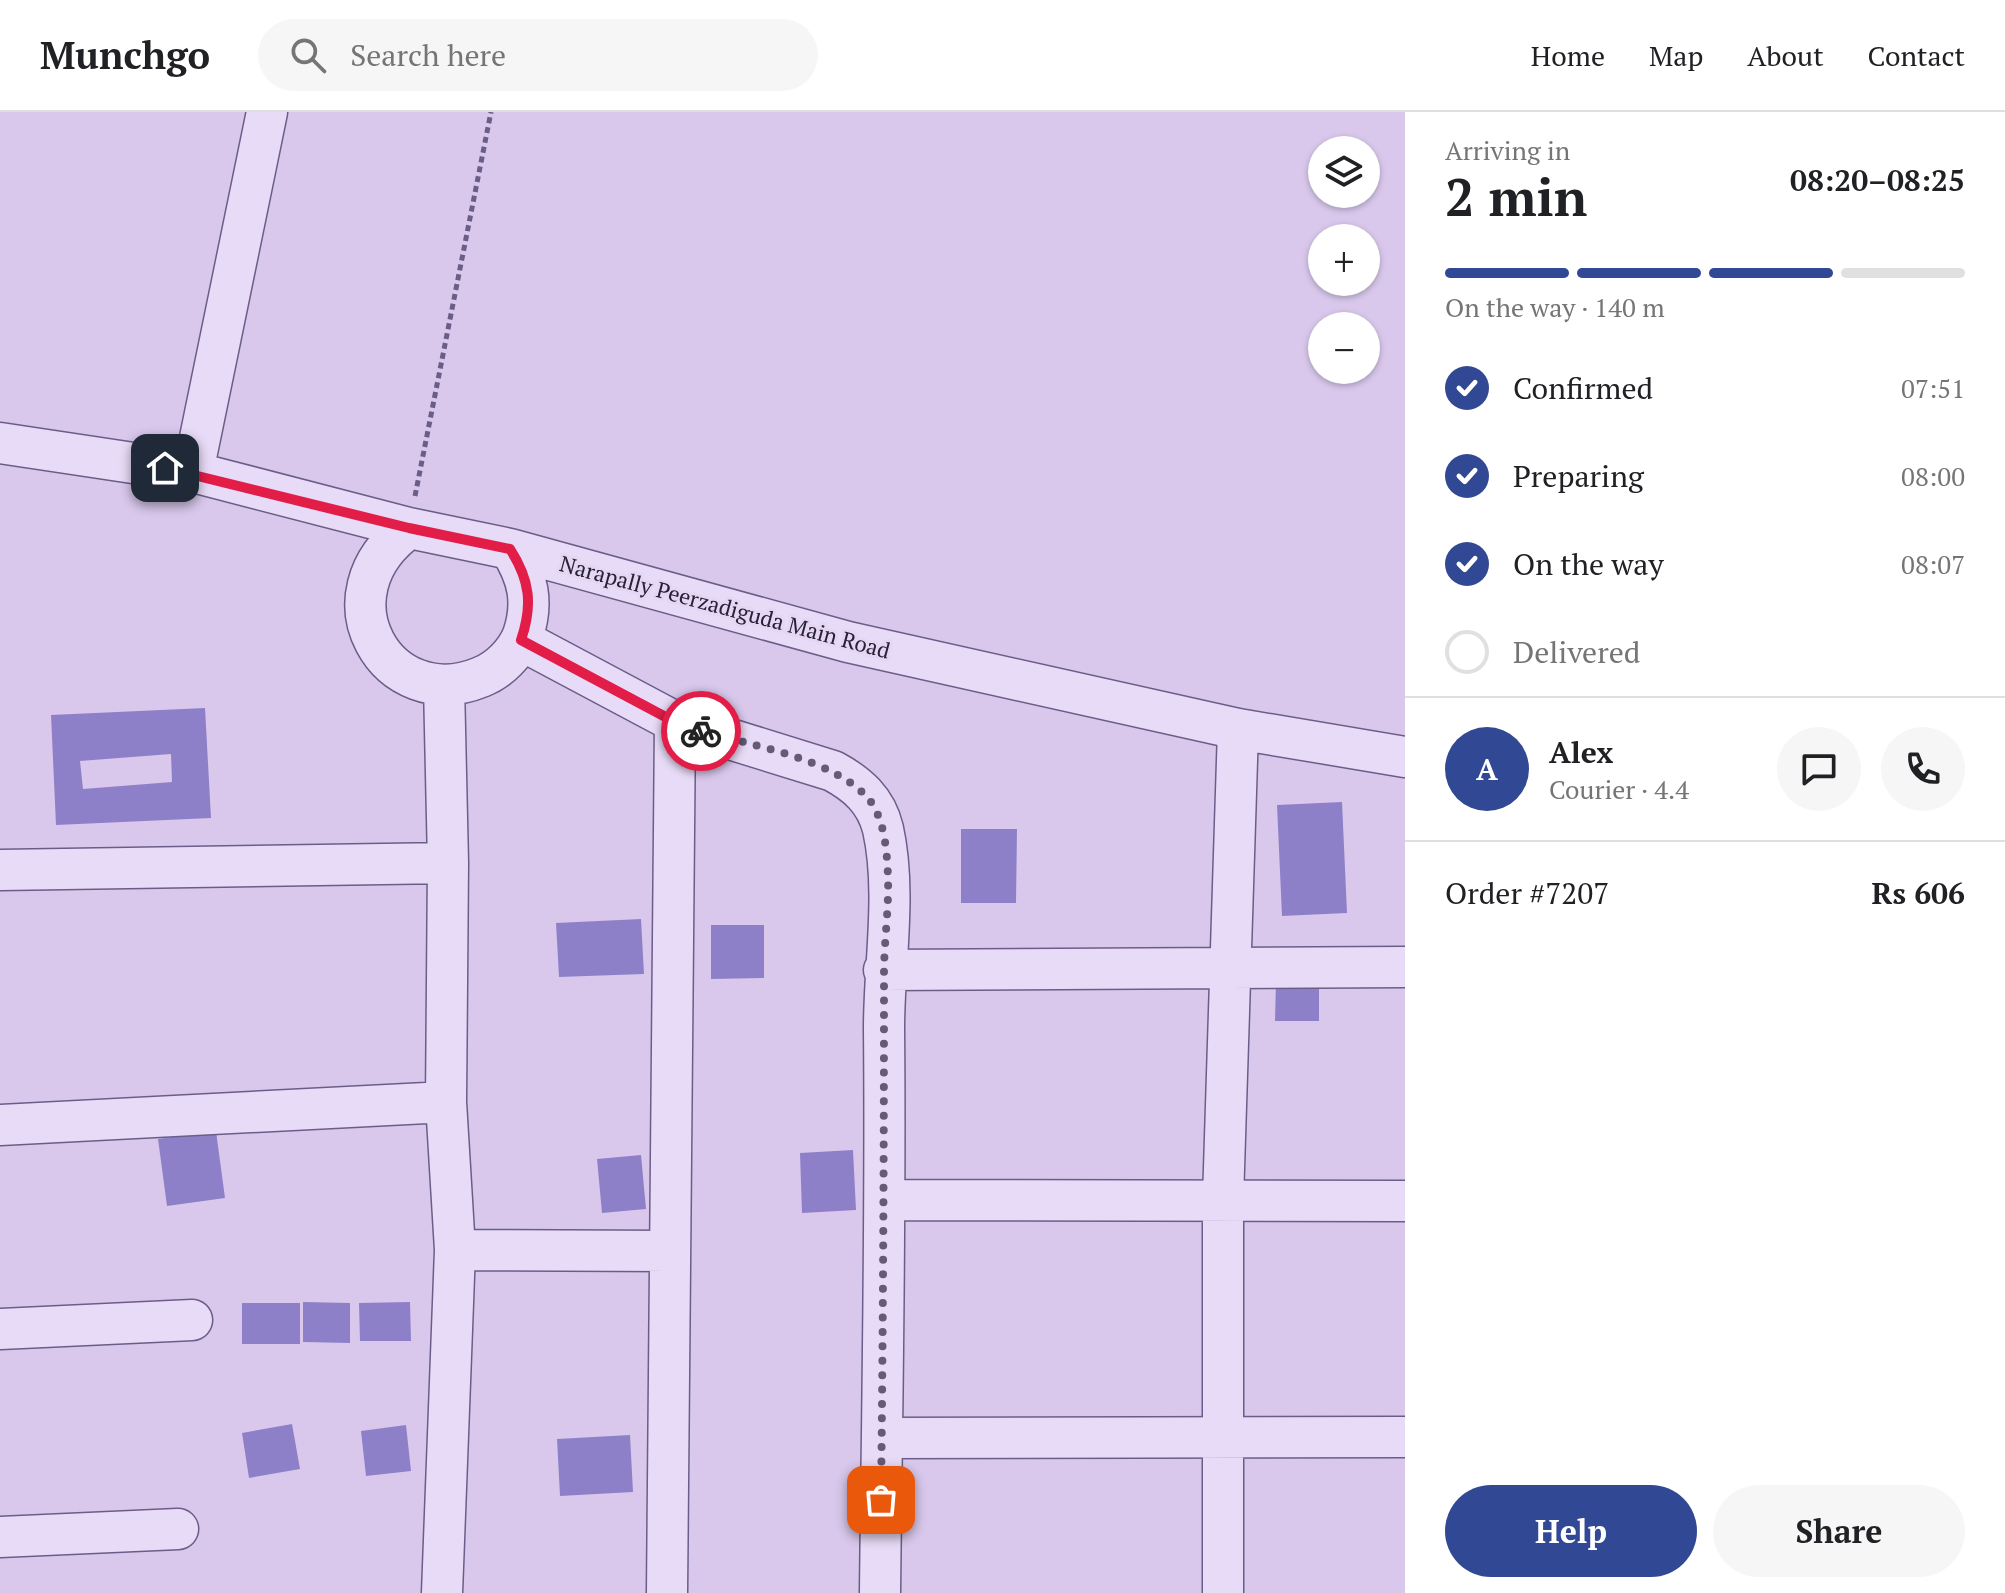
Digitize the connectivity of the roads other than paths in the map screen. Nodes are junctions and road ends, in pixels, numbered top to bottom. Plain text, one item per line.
1 (267, 112) edge
2 (0, 443) edge
3 (193, 472) junction
4 (409, 528) junction
5 (510, 549) junction
6 (521, 640) junction
7 (444, 685) junction
8 (675, 722) junction
9 (1238, 729) junction
10 (1405, 757) edge
11 (448, 863) junction
12 (0, 870) edge
13 (1233, 965) junction
14 (1405, 967) edge
15 (884, 970) junction
16 (446, 1102) junction
17 (0, 1125) edge
18 (886, 1200) junction
19 (1223, 1200) junction
20 (1405, 1201) edge
21 (455, 1250) junction
22 (670, 1251) junction
23 (192, 1320) dead end
24 (0, 1329) edge
25 (1405, 1437) edge
26 (882, 1438) junction
27 (1221, 1440) junction
28 (178, 1529) dead end
29 (0, 1537) edge
30 (442, 1593) edge
31 (667, 1593) edge
32 (880, 1593) edge
33 (1223, 1593) edge

1 - 3 street
2 - 3 street, Narapally Peerzadiguda Main Road
3 - 4 street, Narapally Peerzadiguda Main Road
4 - 5 street, Narapally Peerzadiguda Main Road
4 - 7 street
5 - 6 street
5 - 9 street, Narapally Peerzadiguda Main Road
6 - 7 street
6 - 8 street
7 - 11 street
8 - 15 street
8 - 22 street
9 - 10 street, Narapally Peerzadiguda Main Road
9 - 13 street
11 - 12 street
11 - 16 street
13 - 14 street
13 - 15 street
13 - 19 street
15 - 18 street
16 - 17 street
16 - 21 street
18 - 19 street
18 - 26 street
19 - 20 street
19 - 27 street
21 - 22 street
21 - 30 street
22 - 31 street
23 - 24 street
25 - 27 street
26 - 27 street
26 - 32 street
27 - 33 street
28 - 29 street

